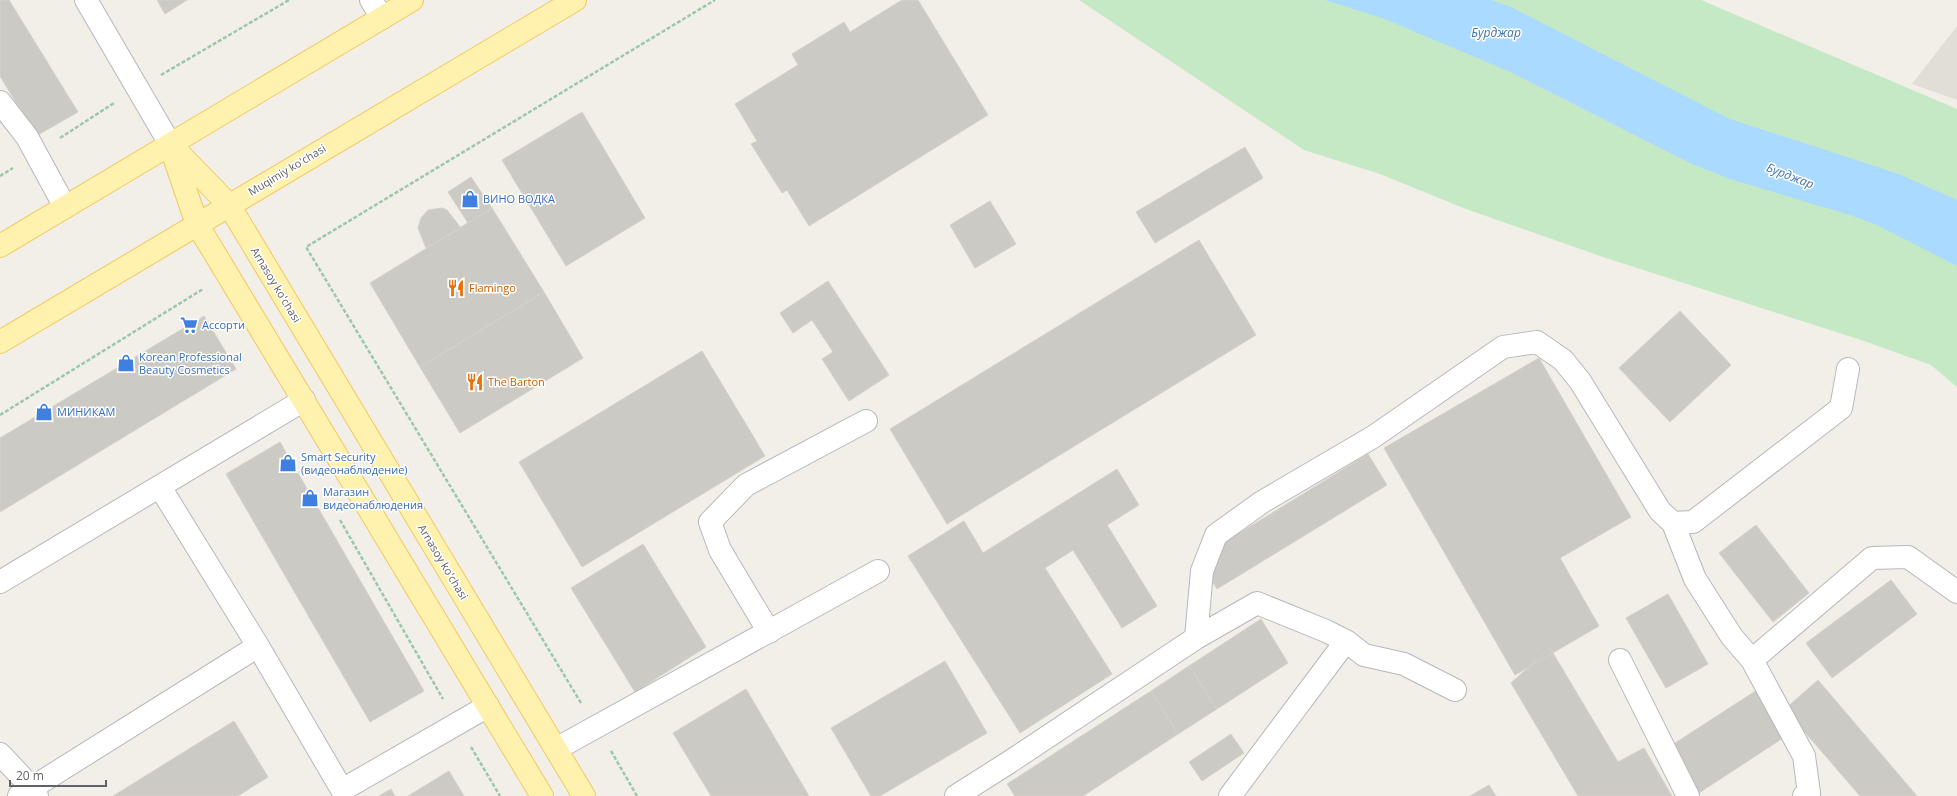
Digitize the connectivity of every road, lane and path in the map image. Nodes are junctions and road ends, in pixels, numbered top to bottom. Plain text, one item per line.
1 (86, 0) edge
2 (289, 0) edge
3 (412, 0) edge
4 (576, 0) edge
5 (715, 0) edge
6 (377, 9) edge
7 (252, 22) dead end
8 (0, 102) edge
9 (170, 144) junction
10 (229, 205) junction
11 (65, 206) junction
12 (198, 224) junction
13 (0, 246) edge
14 (206, 287) dead end
15 (0, 342) edge
16 (1848, 369) dead end
17 (304, 400) junction
18 (0, 415) edge
19 (866, 421) dead end
20 (160, 487) junction
21 (339, 518) dead end
22 (1673, 523) junction
23 (878, 571) dead end
24 (0, 582) edge
25 (1957, 592) edge
26 (769, 632) junction
27 (1196, 638) junction
28 (1346, 641) junction
29 (258, 646) junction
30 (1620, 660) dead end
31 (1752, 660) junction
32 (1455, 690) dead end
33 (488, 706) junction
34 (457, 724) junction
35 (595, 726) junction
36 (556, 749) junction
37 (0, 754) edge
38 (29, 793) edge
39 (500, 796) edge
40 (542, 796) edge
41 (584, 796) edge
42 (637, 796) edge
43 (956, 796) edge
44 (1230, 796) edge
45 (1688, 796) edge
46 (1804, 796) edge

1 - 9 street
2 - 7 path
3 - 6 main road
4 - 10 main road, Muqimiy ko'chasi
5 - 35 path
6 - 9 main road
8 - 11 street
9 - 10 main road, Arnasoy ko'chasi
9 - 11 main road
9 - 12 main road
10 - 12 main road, Muqimiy ko'chasi
10 - 36 main road, Arnasoy ko'chasi
11 - 13 main road
12 - 15 main road, Muqimiy ko'chasi
12 - 17 main road
14 - 18 path
16 - 22 street
17 - 20 street
17 - 33 main road
19 - 26 street
20 - 24 street
20 - 29 street
21 - 34 path
22 - 27 street
22 - 31 street
23 - 26 street
25 - 31 street
26 - 35 street
27 - 28 street
27 - 43 street
28 - 32 street
28 - 44 street
29 - 34 street
29 - 38 street
30 - 45 street
31 - 46 street
33 - 34 street
33 - 40 main road
34 - 39 path
35 - 36 street
35 - 42 path
36 - 41 main road, Arnasoy ko'chasi
37 - 38 street

